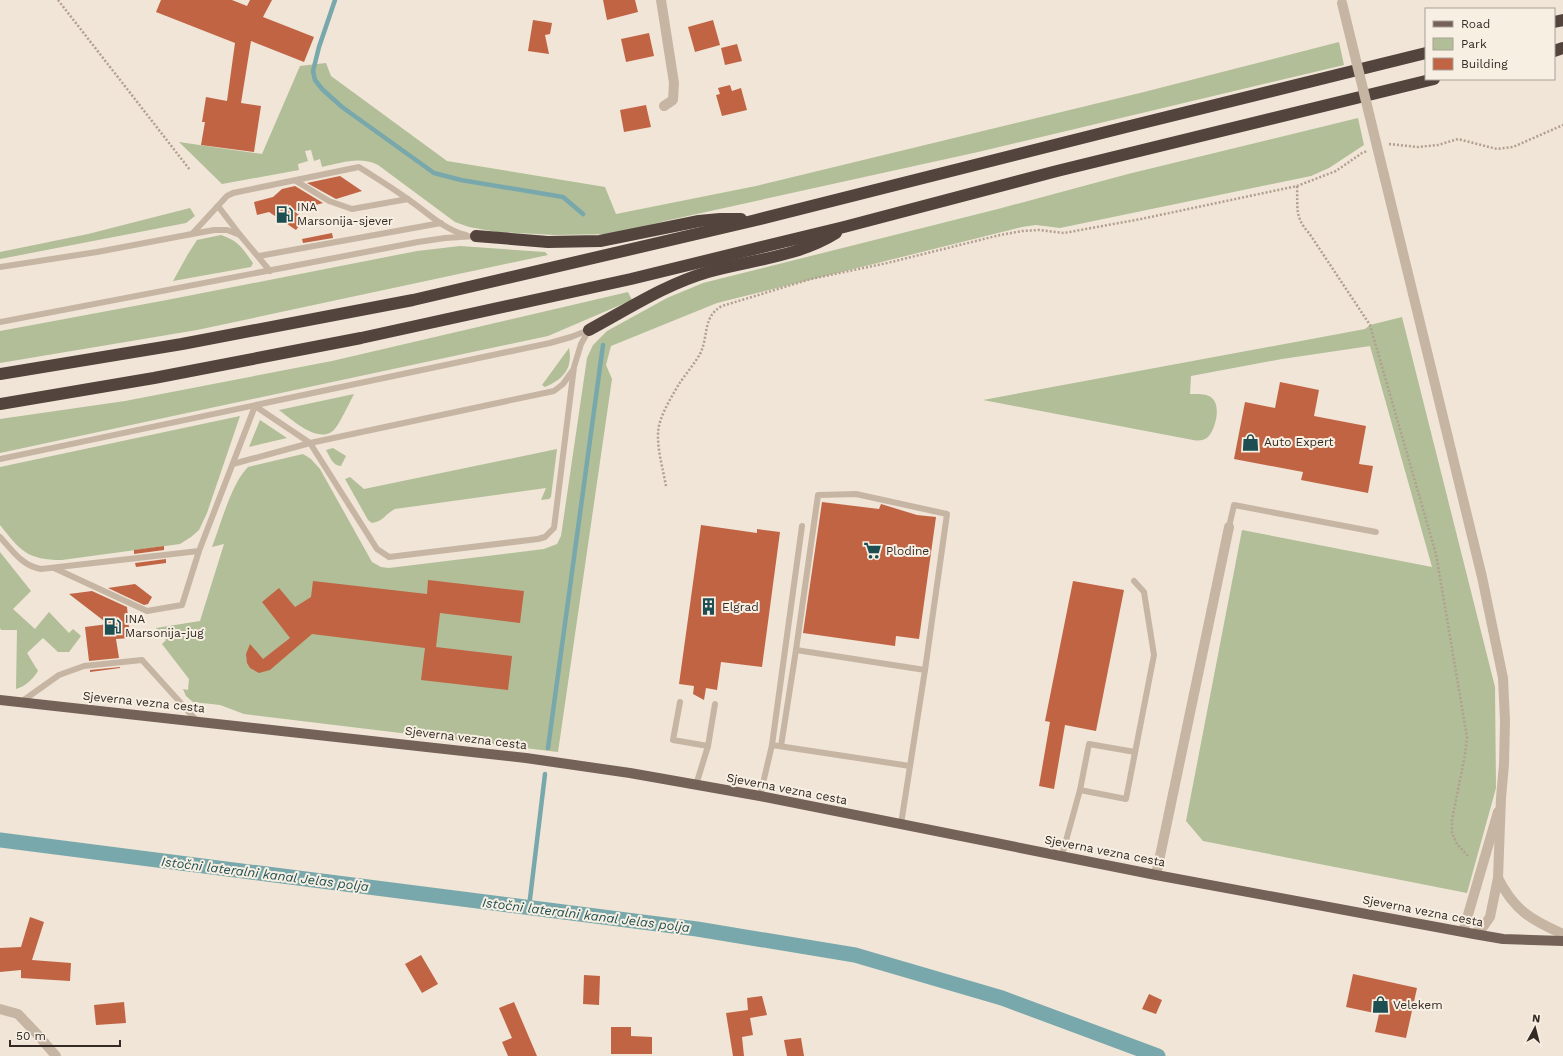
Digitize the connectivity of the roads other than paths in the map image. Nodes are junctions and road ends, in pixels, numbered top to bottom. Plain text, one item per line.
1 (661, 0) edge
2 (1342, 2) edge
3 (1425, 53) edge
4 (1430, 80) edge
5 (664, 106) dead end
6 (296, 181) junction
7 (408, 199) junction
8 (218, 206) junction
9 (752, 221) junction
10 (440, 223) junction
11 (844, 226) junction
12 (192, 234) junction
13 (240, 235) junction
14 (476, 236) junction
15 (259, 256) junction
16 (0, 267) edge
17 (270, 271) junction
18 (0, 322) edge
19 (589, 330) junction
20 (574, 367) junction
21 (0, 374) edge
22 (0, 404) edge
23 (255, 406) junction
24 (310, 443) junction
25 (0, 459) edge
26 (232, 464) junction
27 (802, 526) dead end
28 (1229, 527) joint
29 (1376, 532) dead end
30 (0, 537) edge
31 (199, 551) junction
32 (54, 568) junction
33 (1134, 581) dead end
34 (796, 650) junction
35 (925, 670) junction
36 (0, 700) edge
37 (21, 702) junction
38 (680, 702) dead end
39 (715, 704) dead end
40 (197, 721) junction
41 (772, 745) junction
42 (708, 746) junction
43 (781, 746) junction
44 (1135, 752) junction
45 (910, 766) junction
46 (696, 785) junction
47 (1080, 790) junction
48 (760, 796) junction
49 (1501, 798) junction
50 (901, 824) junction
51 (1062, 855) junction
52 (1156, 875) junction
53 (1498, 878) junction
54 (1463, 932) junction
55 (1474, 934) junction
56 (1563, 934) edge
57 (1563, 941) edge
58 (0, 1009) edge
59 (56, 1056) edge

1 - 5 street
2 - 49 street, bridge
3 - 9 highway
4 - 11 highway
6 - 7 lane
6 - 7 lane
6 - 8 lane
7 - 10 lane
8 - 12 lane
8 - 13 lane
9 - 14 highway
9 - 21 highway
10 - 14 lane
10 - 15 lane
11 - 19 highway
11 - 22 highway
12 - 13 lane
12 - 16 lane
13 - 15 lane
14 - 17 lane
15 - 17 lane
17 - 18 lane
19 - 20 lane
19 - 23 lane
20 - 24 lane
20 - 24 lane
23 - 24 lane
23 - 25 lane
23 - 26 lane
24 - 26 lane
26 - 31 lane
27 - 41 lane
28 - 29 lane
28 - 52 street
30 - 32 lane
31 - 32 lane
31 - 32 lane
33 - 44 lane
34 - 35 lane
34 - 35 lane
34 - 43 lane
35 - 45 lane
36 - 37 main road, Sjeverna vezna cesta
37 - 40 main road, Sjeverna vezna cesta
37 - 40 lane
38 - 42 lane
39 - 42 lane
40 - 46 main road, Sjeverna vezna cesta
41 - 43 lane
41 - 48 lane
42 - 46 lane
43 - 45 lane
44 - 47 lane
44 - 47 lane
45 - 50 lane
46 - 48 main road, Sjeverna vezna cesta
47 - 51 lane
48 - 50 main road, Sjeverna vezna cesta
49 - 53 street
49 - 54 street
50 - 51 main road, Sjeverna vezna cesta
51 - 52 main road, Sjeverna vezna cesta
52 - 54 main road, Sjeverna vezna cesta
53 - 55 street
53 - 56 street
54 - 55 main road, Sjeverna vezna cesta
55 - 57 main road, Sjeverna vezna cesta
58 - 59 street

